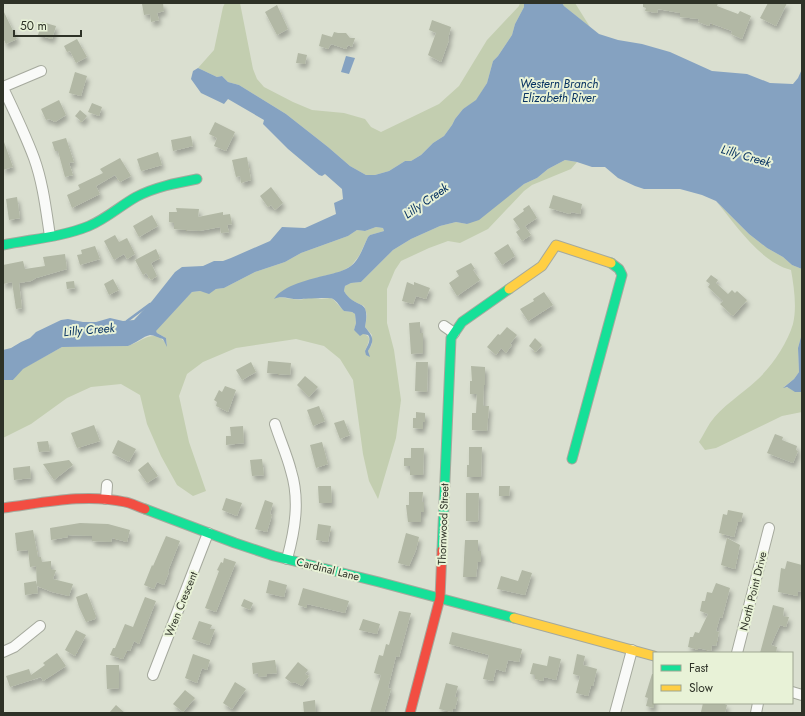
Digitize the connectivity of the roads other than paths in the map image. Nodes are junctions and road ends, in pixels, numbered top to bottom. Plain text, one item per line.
1 (42, 71) dead end
2 (3, 87) edge
3 (197, 179) dead end
4 (50, 236) junction
5 (3, 245) edge
6 (444, 326) dead end
7 (454, 332) junction
8 (275, 424) dead end
9 (572, 459) dead end
10 (107, 485) dead end
11 (106, 499) junction
12 (3, 508) edge
13 (769, 528) dead end
14 (208, 533) junction
15 (288, 559) junction
16 (440, 598) junction
17 (40, 626) dead end
18 (632, 650) junction
19 (3, 652) edge
20 (737, 652) edge
21 (653, 656) edge
22 (153, 675) dead end
23 (410, 713) edge
24 (615, 713) edge

1 - 2 street
2 - 4 street
3 - 4 street
4 - 5 street
6 - 7 street
7 - 9 street
7 - 16 street, Thornwood Street
8 - 15 street
10 - 11 street
11 - 12 street, Cardinal Lane
11 - 14 street, Cardinal Lane
13 - 20 street, North Point Drive
14 - 15 street, Cardinal Lane
14 - 22 street, Wren Crescent
15 - 16 street, Cardinal Lane
16 - 18 street, Cardinal Lane
16 - 23 street, Thornwood Street
17 - 19 street
18 - 21 street, Cardinal Lane
18 - 24 street

